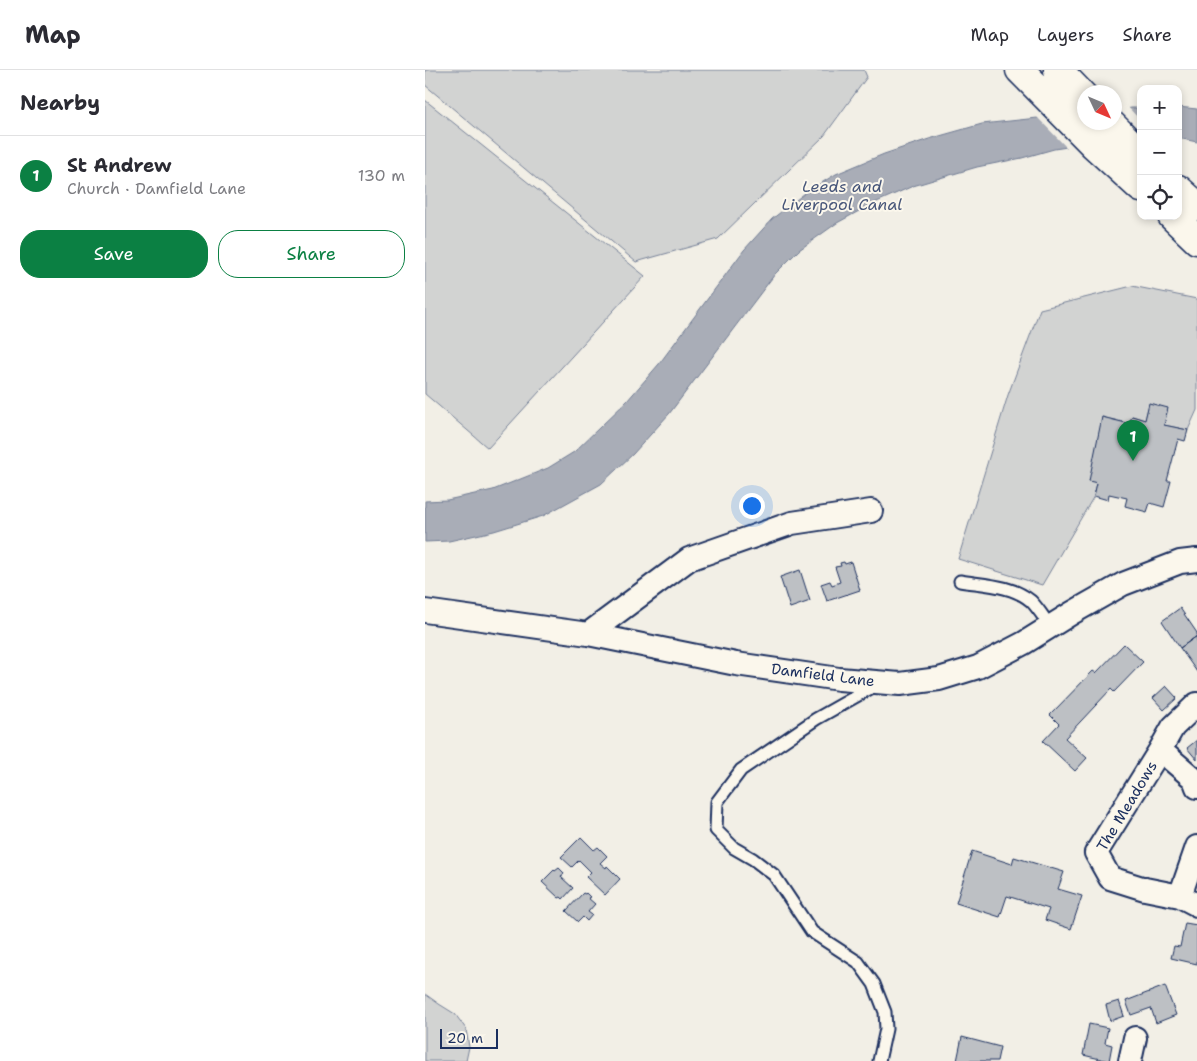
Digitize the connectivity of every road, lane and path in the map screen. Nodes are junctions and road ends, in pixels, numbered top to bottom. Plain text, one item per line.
1 (1020, 70) edge
2 (1058, 70) edge
3 (1077, 90) edge
4 (1118, 140) edge
5 (1137, 180) edge
6 (1182, 193) edge
7 (1197, 206) edge
8 (1176, 220) edge
9 (1197, 240) edge
10 (871, 511) dead end
11 (1197, 560) edge
12 (960, 581) dead end
13 (425, 611) edge
14 (1050, 626) junction
15 (588, 634) junction
16 (882, 682) junction
17 (1197, 704) edge
18 (1160, 750) junction
19 (1197, 787) edge
20 (1197, 847) edge
21 (1188, 901) edge
22 (1135, 1038) dead end
23 (879, 1061) edge
24 (1130, 1061) edge

1 - 4 highway
2 - 3 highway
4 - 5 highway
6 - 7 highway
8 - 9 highway
10 - 15 street
11 - 14 street, Damfield Lane
12 - 14 lane
13 - 15 street, Damfield Lane
14 - 16 street, Damfield Lane
15 - 16 street, Damfield Lane
16 - 23 lane
17 - 18 street, The Meadows
18 - 19 street, The Meadows
18 - 21 street, The Meadows
20 - 21 street, The Meadows
22 - 24 street

